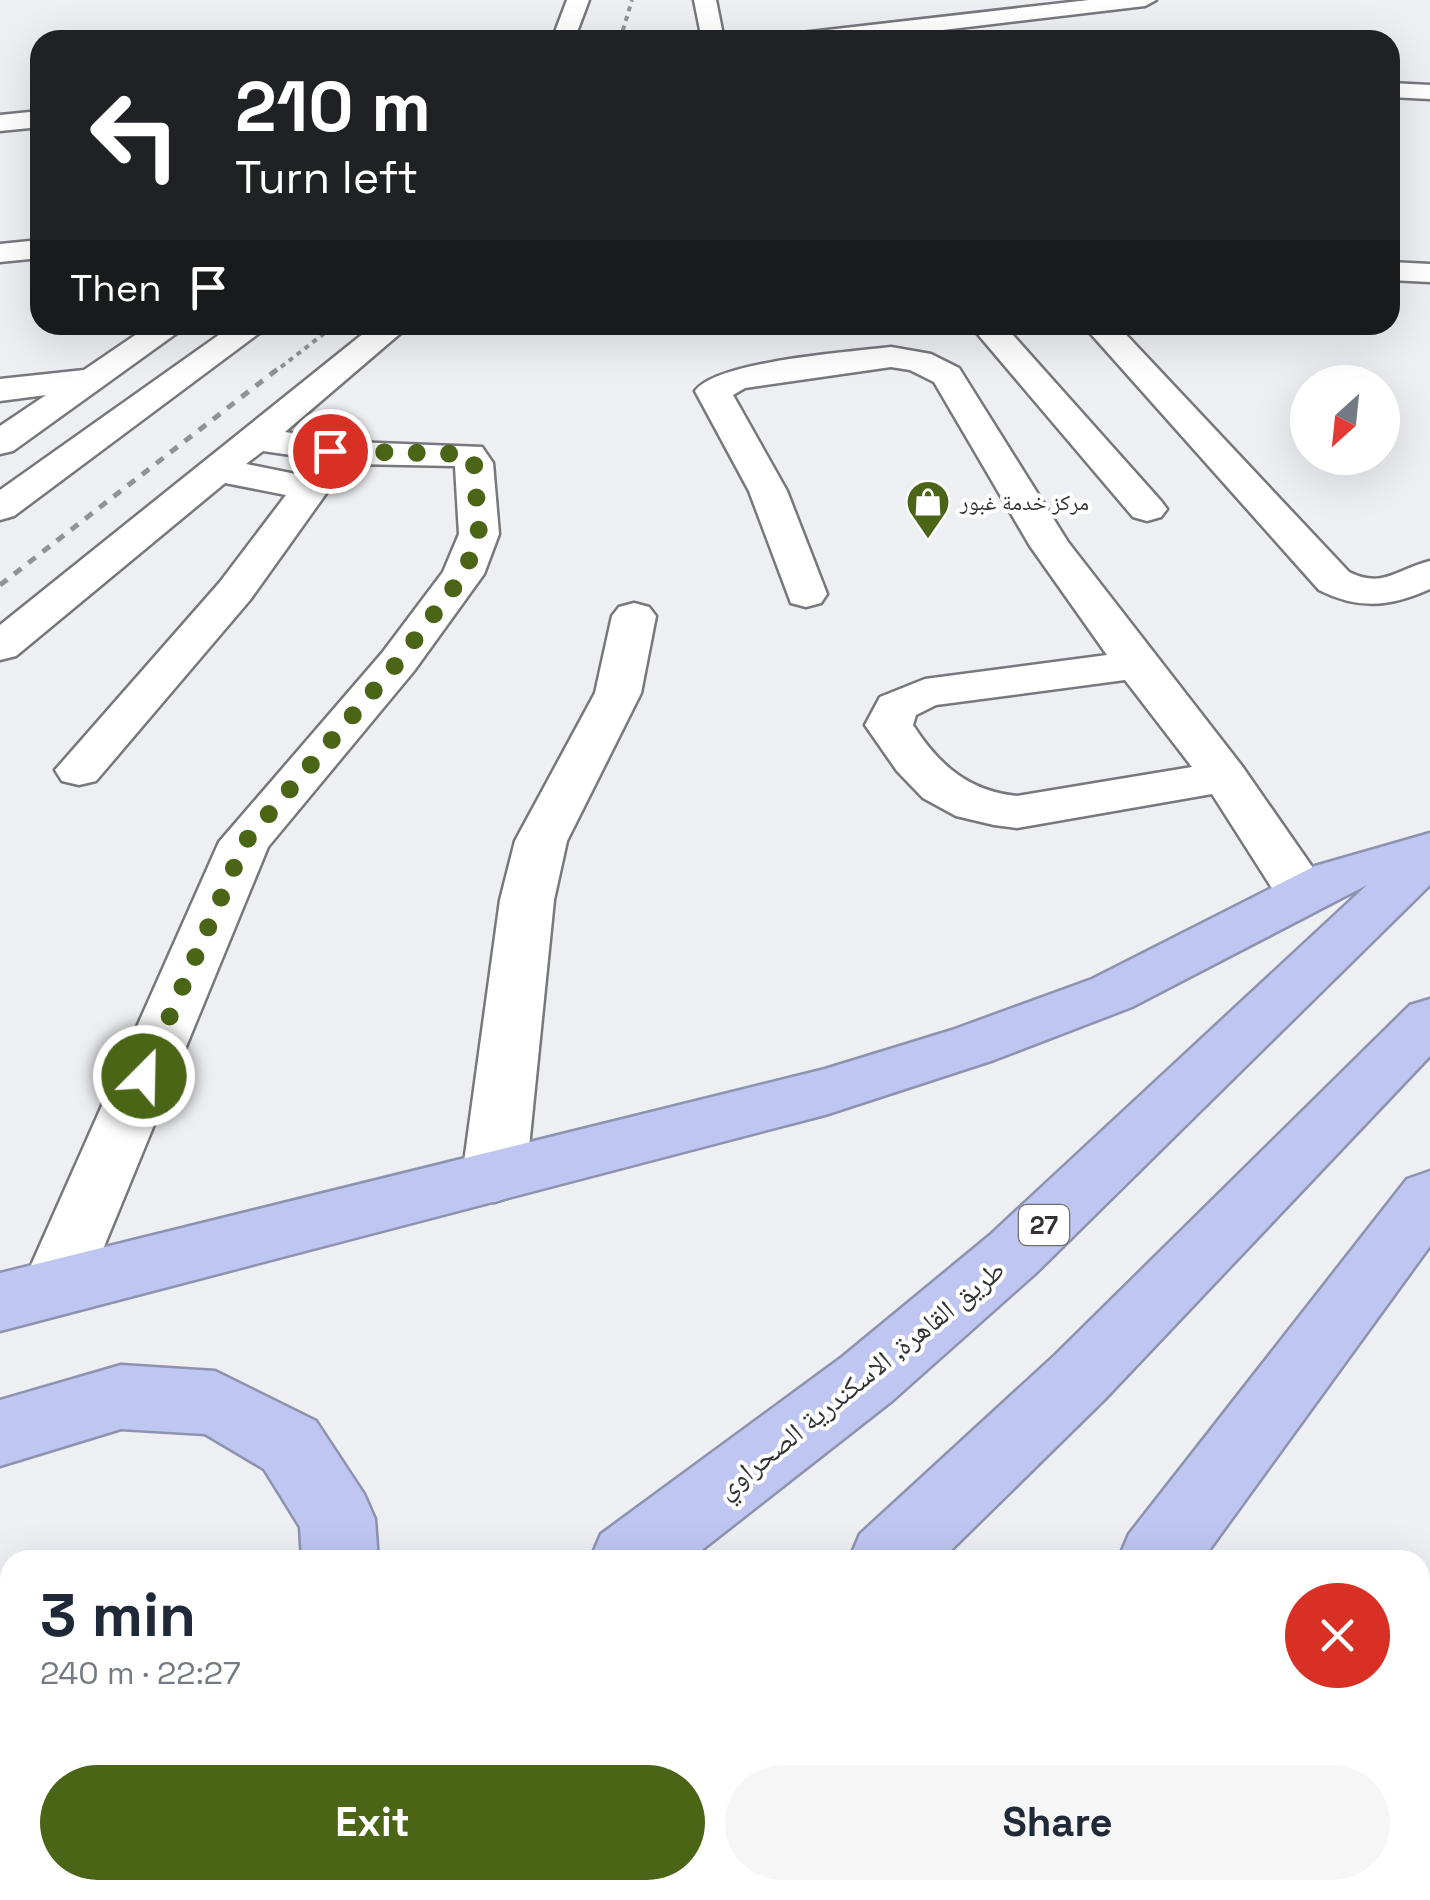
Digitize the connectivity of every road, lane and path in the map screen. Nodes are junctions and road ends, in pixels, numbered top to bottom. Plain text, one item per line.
1 (578, 0) edge
2 (705, 0) edge
3 (1145, 0) edge
4 (568, 30) edge
5 (710, 30) edge
6 (887, 30) edge
7 (1400, 90) edge
8 (1430, 92) edge
9 (1400, 115) edge
10 (1430, 116) edge
11 (30, 121) edge
12 (0, 123) edge
13 (30, 250) edge
14 (0, 253) edge
15 (1400, 272) edge
16 (1430, 273) edge
17 (157, 335) edge
18 (240, 335) edge
19 (382, 335) edge
20 (995, 335) edge
21 (1109, 335) edge
22 (94, 378) junction
23 (0, 390) edge
24 (256, 439) junction
25 (0, 442) edge
26 (218, 471) junction
27 (0, 508) edge
28 (1147, 510) dead end
29 (1430, 573) edge
30 (806, 594) dead end
31 (634, 616) dead end
32 (0, 648) edge
33 (1137, 665) junction
34 (79, 770) dead end
35 (1225, 777) junction
36 (1430, 852) edge
37 (1303, 894) junction
38 (1430, 1020) edge
39 (494, 1176) junction
40 (1430, 1197) edge
41 (27, 1295) edge
42 (0, 1433) edge
43 (339, 1550) edge
44 (641, 1550) edge
45 (897, 1550) edge
46 (1164, 1550) edge

1 - 4 street
2 - 5 street
3 - 6 street
7 - 8 street
9 - 10 street
11 - 12 street
13 - 14 street
15 - 16 street
17 - 22 street
18 - 27 street
19 - 24 street
20 - 28 street
21 - 29 street
22 - 23 street
22 - 25 street
24 - 26 street
24 - 41 street
26 - 32 street
26 - 34 street
30 - 33 street
31 - 39 street
33 - 35 street
33 - 35 street
35 - 37 street
36 - 37 highway
36 - 44 highway, طريق القاهرة, الاسكندرية الصحراوي / 27
37 - 39 highway
38 - 45 highway
39 - 41 highway
40 - 46 highway
42 - 43 highway

